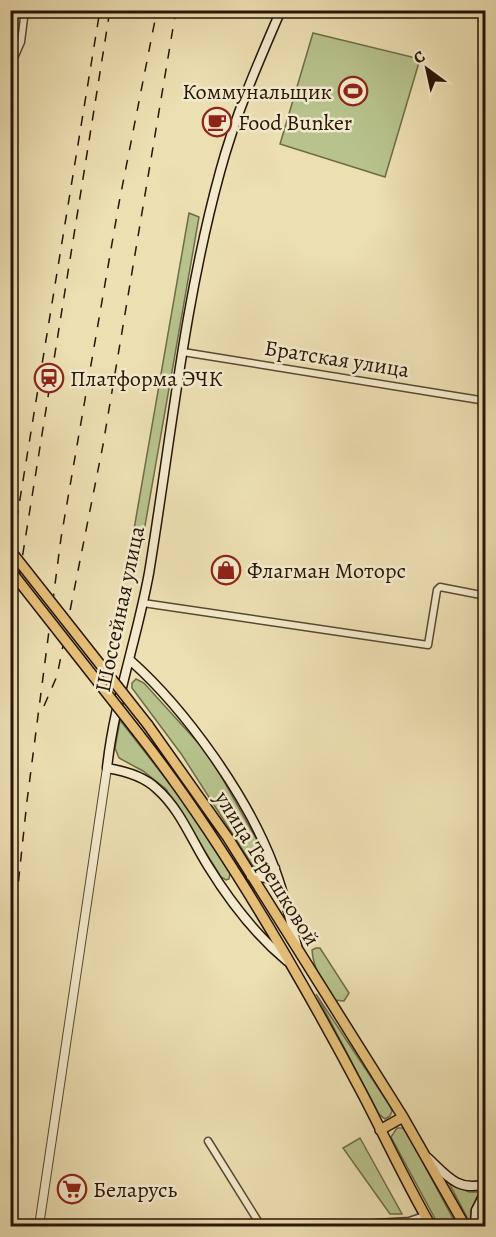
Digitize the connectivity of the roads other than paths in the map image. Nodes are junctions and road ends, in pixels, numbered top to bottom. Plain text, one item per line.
1 (25, 10) edge
2 (281, 10) edge
3 (10, 67) edge
4 (183, 352) junction
5 (486, 401) edge
6 (10, 550) edge
7 (10, 570) edge
8 (486, 596) edge
9 (143, 603) junction
10 (131, 661) junction
11 (107, 768) junction
12 (275, 868) junction
13 (251, 876) junction
14 (239, 881) junction
15 (222, 887) junction
16 (300, 953) junction
17 (287, 961) junction
18 (311, 971) junction
19 (298, 979) junction
20 (403, 1117) junction
21 (380, 1130) junction
22 (208, 1141) dead end
23 (425, 1155) junction
24 (486, 1184) edge
25 (486, 1191) edge
26 (424, 1216) junction
27 (39, 1227) edge
28 (261, 1227) edge
29 (331, 1227) edge
30 (431, 1227) edge
31 (465, 1227) edge
32 (475, 1227) edge

1 - 3 street
2 - 4 main road, Шоссейная улица
4 - 5 street, Братская улица
4 - 9 main road, Шоссейная улица
6 - 13 main road, улица Терешковой, bridge
7 - 14 main road, улица Терешковой, bridge
8 - 9 street
9 - 10 main road, Шоссейная улица
10 - 11 main road, Шоссейная улица
10 - 12 main road
11 - 15 main road
11 - 27 street, Шоссейная улица
12 - 13 main road
12 - 16 main road
13 - 16 main road, улица Терешковой
14 - 15 main road
14 - 17 main road, улица Терешковой
15 - 17 main road
16 - 18 main road, улица Терешковой
17 - 19 main road, улица Терешковой
18 - 19 main road
18 - 20 main road, улица Терешковой
19 - 21 main road, улица Терешковой
20 - 21 main road
20 - 23 main road, улица Терешковой
21 - 26 main road, улица Терешковой
22 - 28 street
23 - 24 main road
23 - 31 main road, улица Терешковой
25 - 32 main road
26 - 29 street
26 - 30 main road, улица Терешковой

